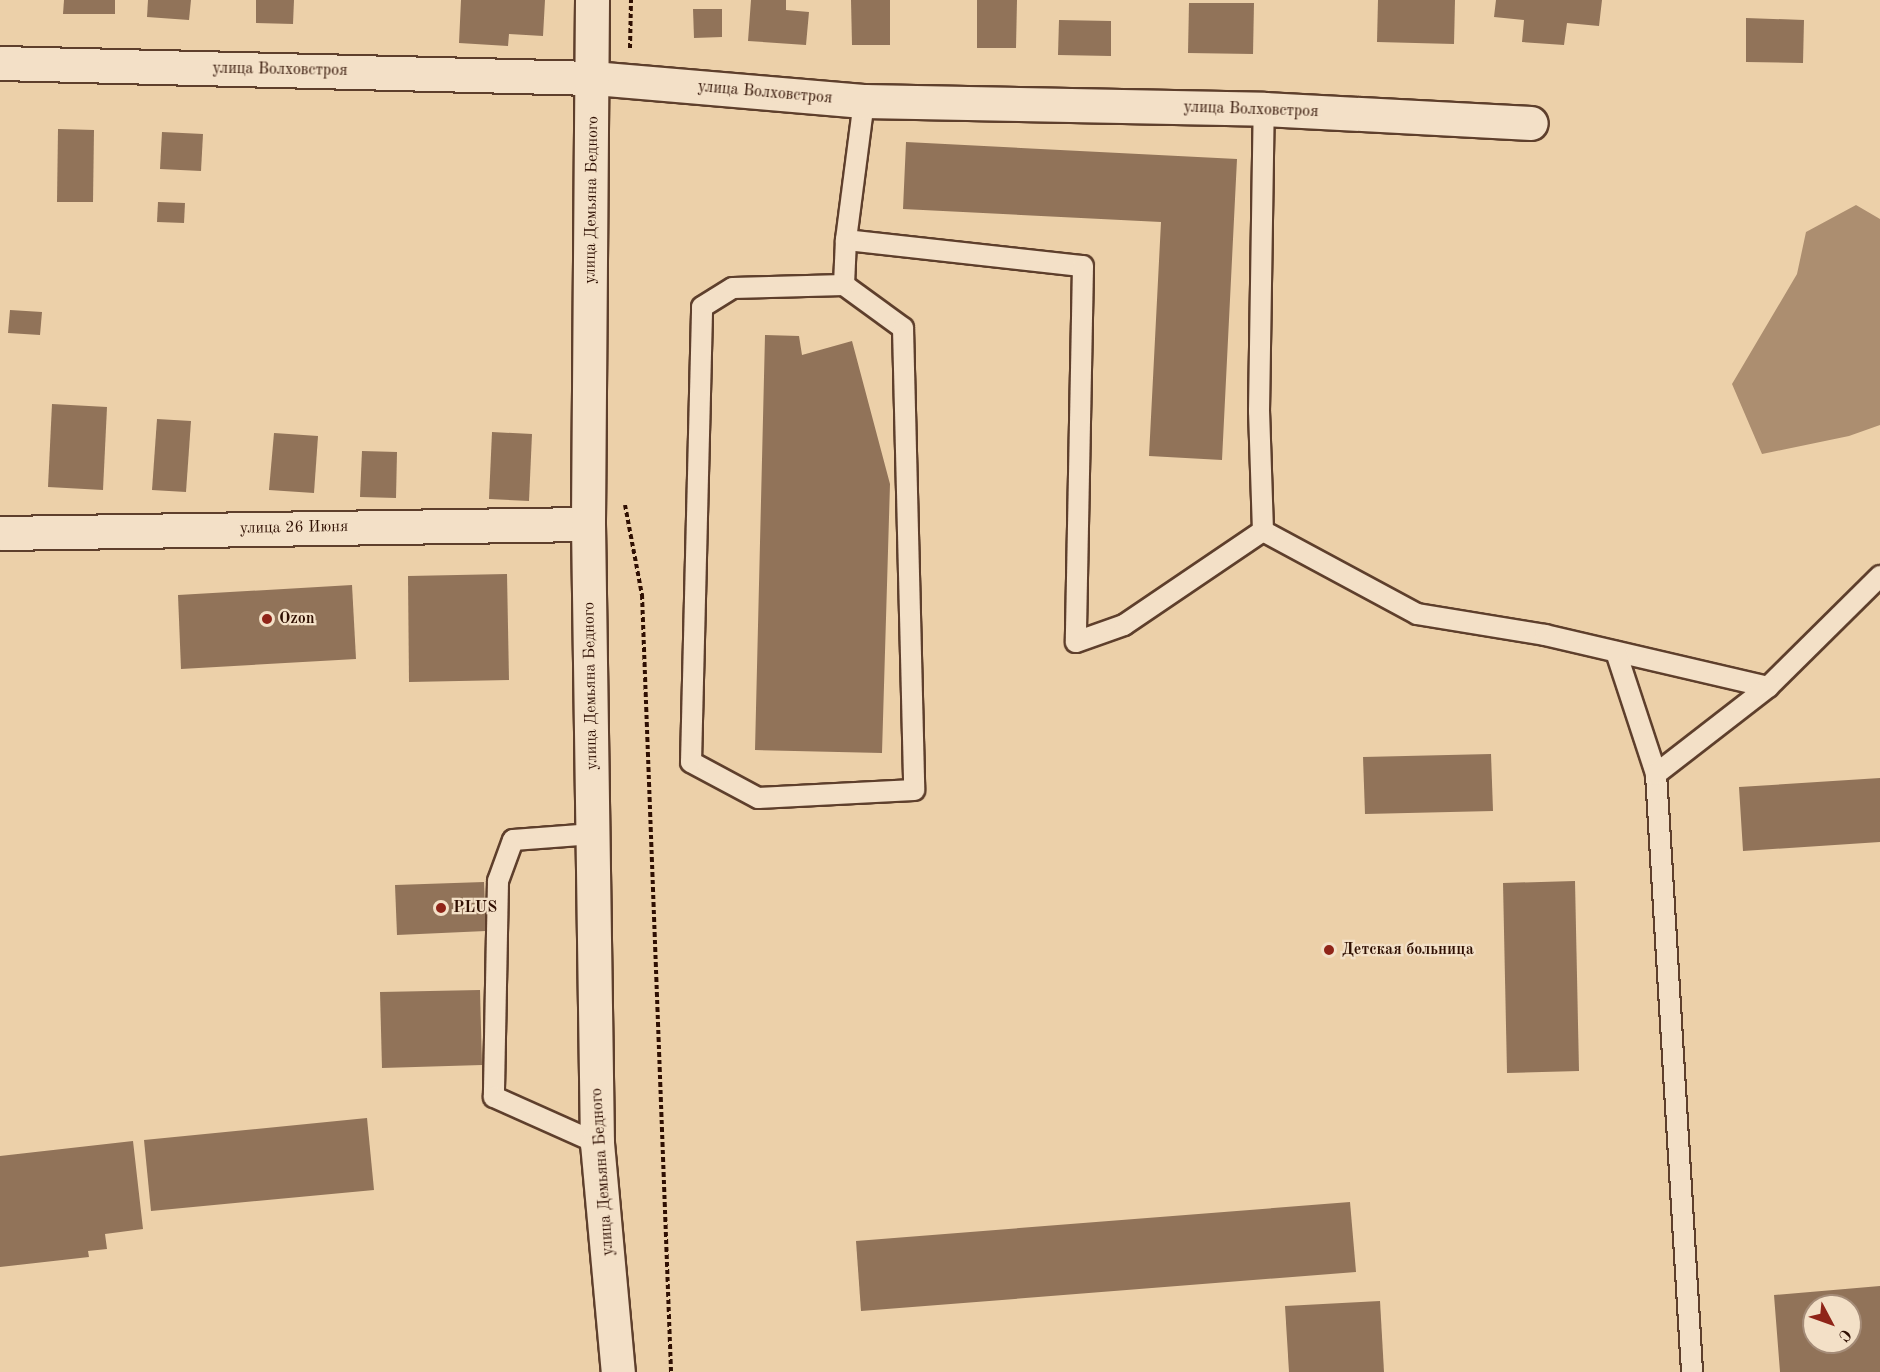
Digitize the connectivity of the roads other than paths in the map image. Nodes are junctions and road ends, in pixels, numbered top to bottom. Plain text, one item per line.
1 (592, 0) edge
2 (0, 63) edge
3 (594, 78) junction
4 (864, 101) junction
5 (1264, 109) junction
6 (1531, 123) dead end
7 (846, 240) junction
8 (844, 285) junction
9 (588, 524) junction
10 (1263, 531) junction
11 (0, 533) edge
12 (1880, 576) edge
13 (1616, 652) junction
14 (1768, 687) junction
15 (1656, 774) junction
16 (593, 834) junction
17 (597, 1143) junction
18 (618, 1372) edge
19 (1692, 1372) edge

1 - 3 street, улица Демьяна Бедного
2 - 3 street, улица Волховстроя
3 - 4 street, улица Волховстроя
3 - 9 street, улица Демьяна Бедного
4 - 5 street, улица Волховстроя
4 - 7 lane
5 - 6 street, улица Волховстроя
5 - 10 lane
7 - 8 lane
7 - 10 lane
8 - 8 lane
9 - 11 street, улица 26 Июня
9 - 16 street, улица Демьяна Бедного
10 - 13 lane
12 - 14 lane
13 - 14 lane
13 - 15 lane
14 - 15 lane
15 - 19 lane
16 - 17 street, улица Демьяна Бедного
16 - 17 lane
17 - 18 street, улица Демьяна Бедного

